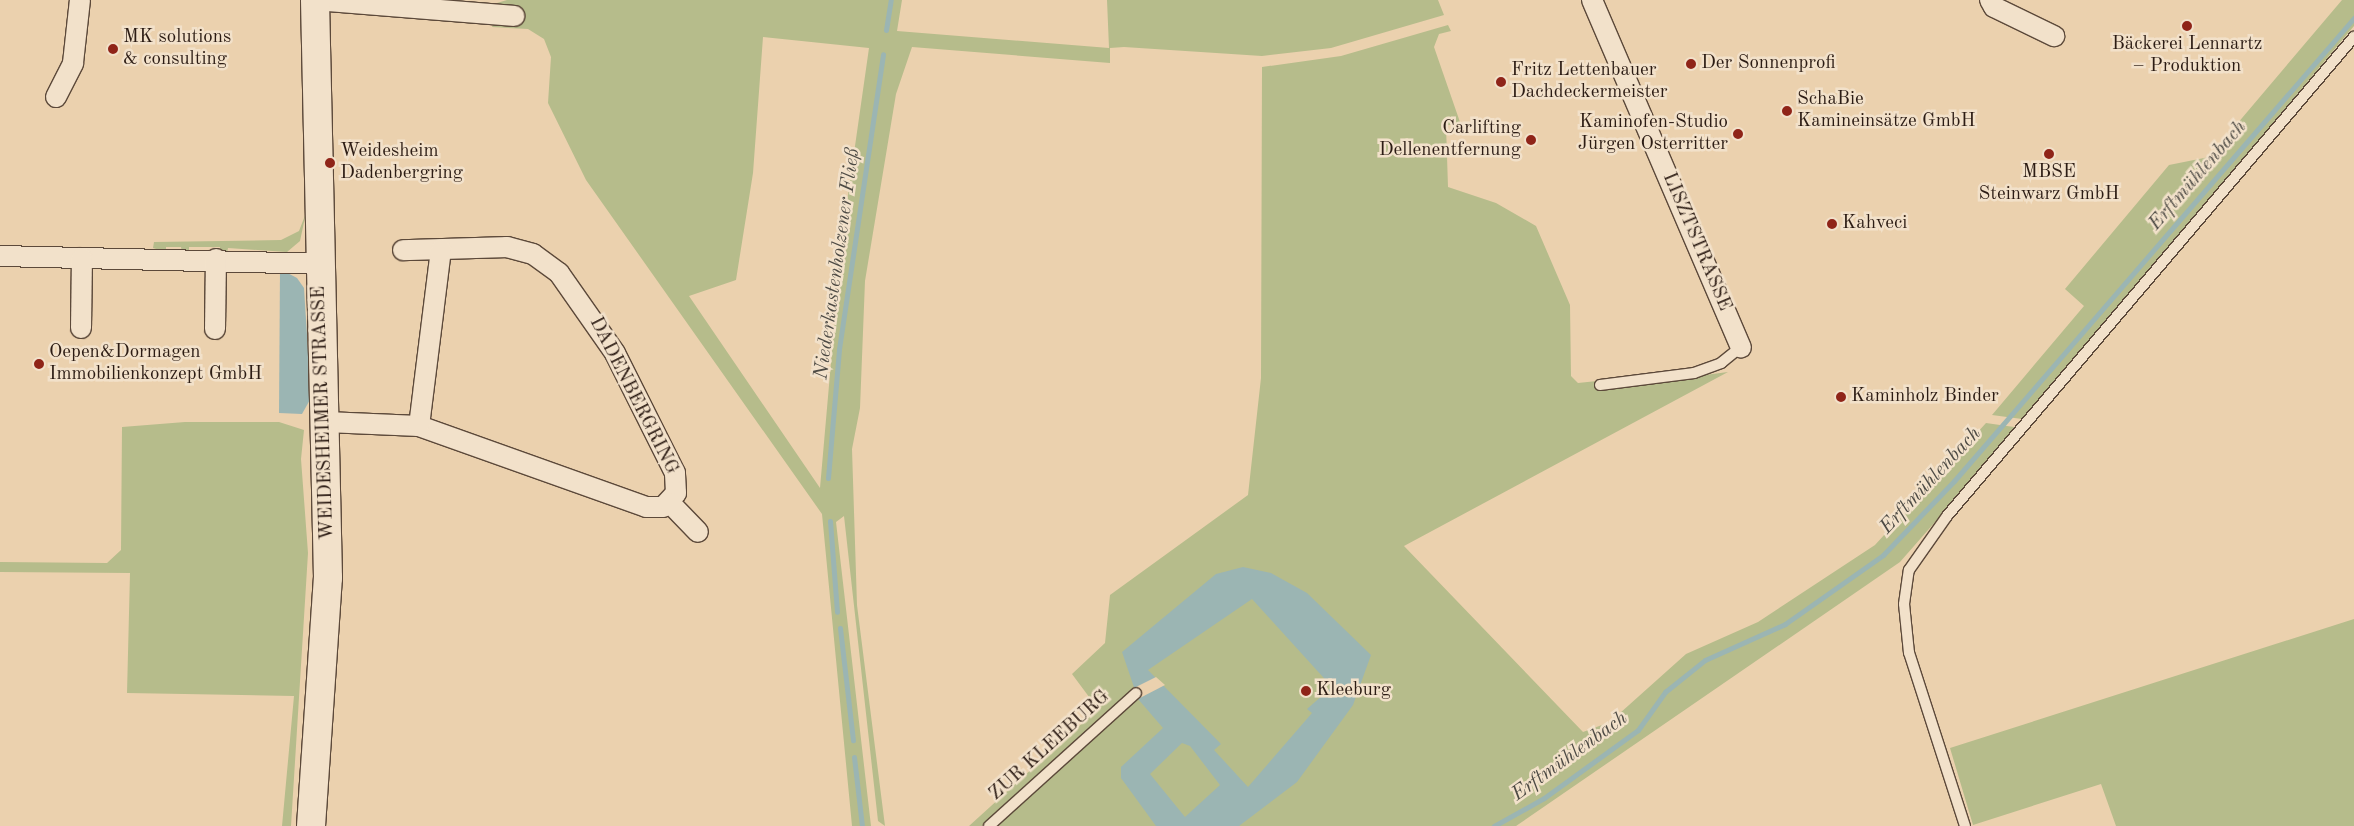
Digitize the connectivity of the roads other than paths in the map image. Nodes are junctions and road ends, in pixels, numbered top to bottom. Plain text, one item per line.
1 (80, 0) edge
2 (316, 0) edge
3 (1592, 0) edge
4 (1990, 0) edge
5 (514, 16) dead end
6 (2054, 36) dead end
7 (2354, 37) edge
8 (56, 97) dead end
9 (441, 249) junction
10 (403, 250) dead end
11 (0, 256) edge
12 (82, 258) junction
13 (216, 259) junction
14 (319, 264) junction
15 (81, 328) dead end
16 (215, 329) dead end
17 (1741, 347) joint
18 (1600, 385) dead end
19 (326, 422) junction
20 (419, 426) junction
21 (670, 502) junction
22 (698, 532) dead end
23 (1136, 693) dead end
24 (311, 826) edge
25 (989, 826) edge
26 (1965, 826) edge

1 - 8 street
2 - 5 street
2 - 14 street, WEIDESHEIMER STRASSE
3 - 17 street, LISZTSTRASSE
4 - 6 street
7 - 26 lane
9 - 10 street, DADENBERGRING
9 - 20 street
9 - 21 street, DADENBERGRING
11 - 12 street
12 - 13 street
12 - 15 street
13 - 14 street
13 - 16 street
14 - 19 street, WEIDESHEIMER STRASSE
17 - 18 lane
19 - 20 street, DADENBERGRING
19 - 24 street, WEIDESHEIMER STRASSE
20 - 21 street, DADENBERGRING
21 - 22 street, DADENBERGRING
23 - 25 lane, ZUR KLEEBURG

